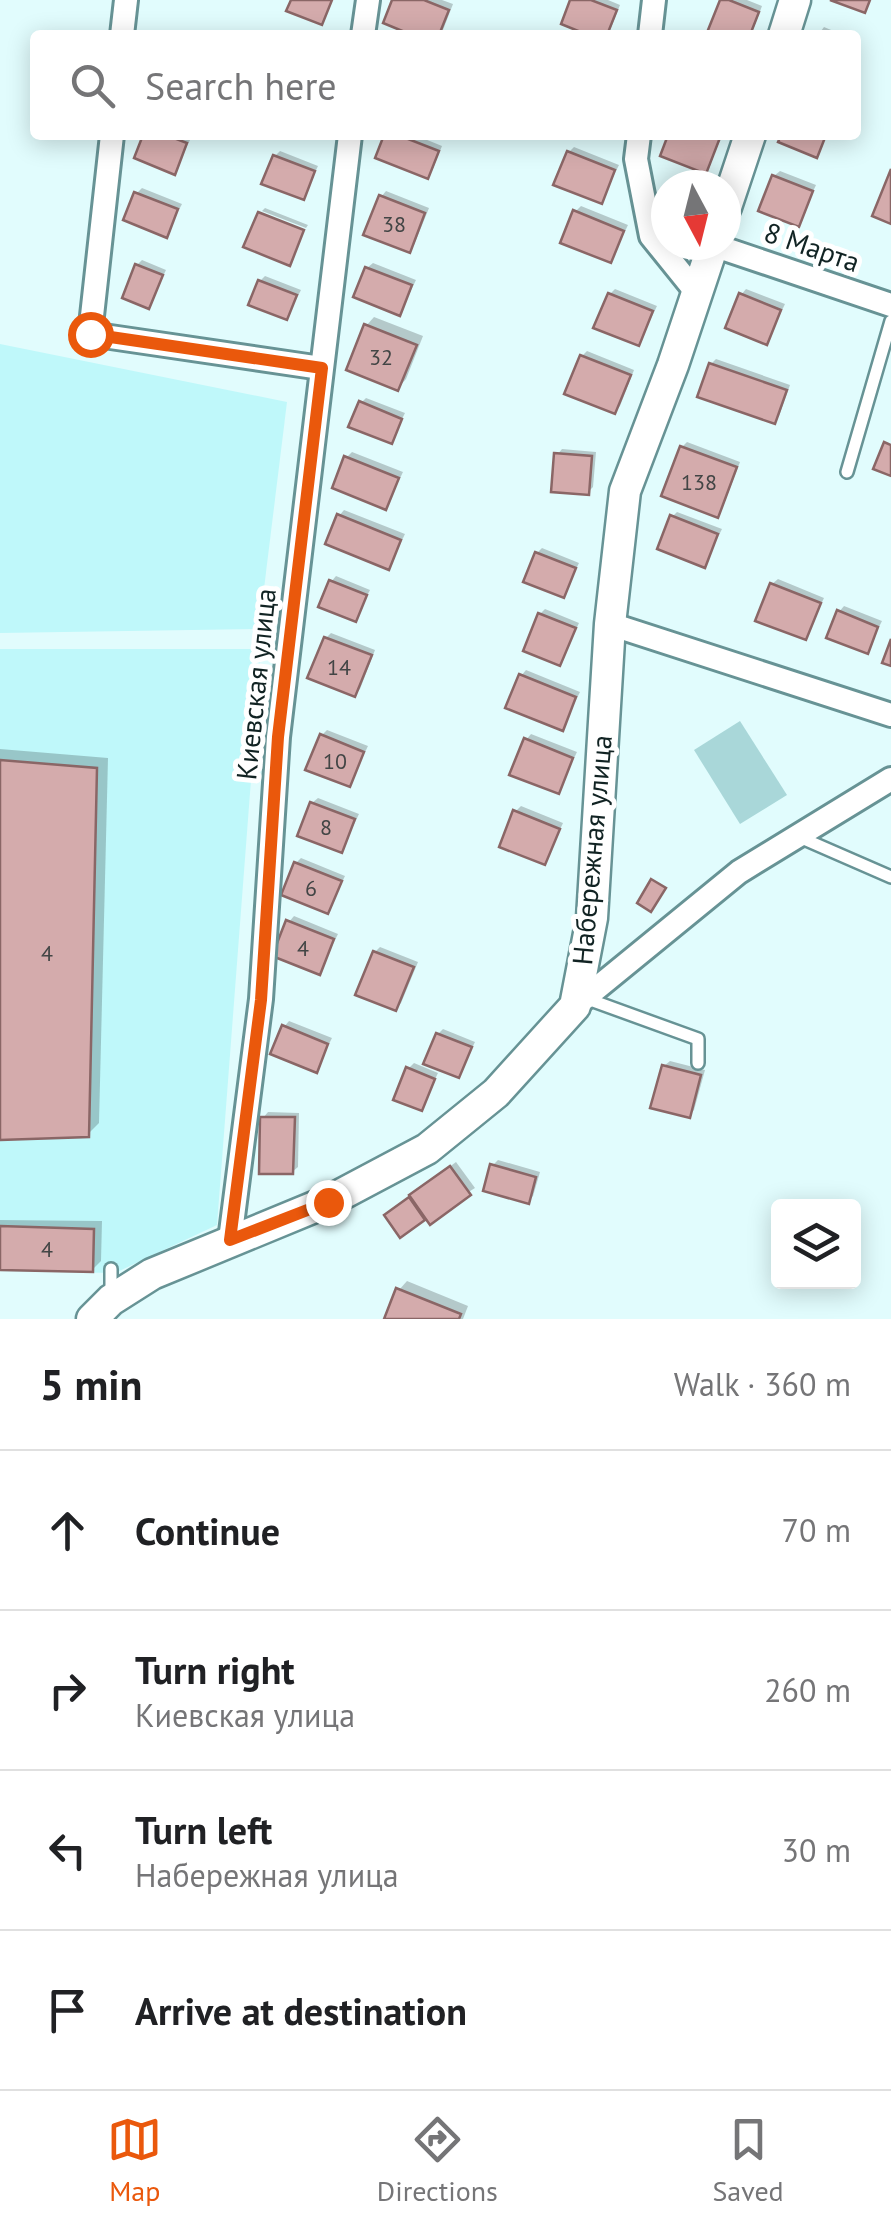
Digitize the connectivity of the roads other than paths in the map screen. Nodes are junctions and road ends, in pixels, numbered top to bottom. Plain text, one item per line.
1 (126, 0) edge
2 (368, 0) edge
3 (654, 0) edge
4 (795, 0) edge
5 (126, 30) edge
6 (363, 30) edge
7 (651, 30) edge
8 (786, 30) edge
9 (111, 140) edge
10 (349, 140) edge
11 (638, 140) edge
12 (748, 140) edge
13 (738, 170) edge
14 (741, 255) edge
15 (708, 260) edge
16 (697, 293) junction
17 (891, 306) edge
18 (891, 322) edge
19 (322, 368) junction
20 (847, 472) dead end
21 (610, 624) junction
22 (891, 715) edge
23 (891, 780) edge
24 (798, 836) junction
25 (889, 874) edge
26 (580, 1002) junction
27 (698, 1063) dead end
28 (230, 1240) junction
29 (111, 1269) dead end
30 (101, 1310) edge

1 - 5 street
2 - 6 street
3 - 7 street
4 - 8 street
9 - 19 street
10 - 19 street, Киевская улица
11 - 16 street
12 - 13 street
14 - 17 street, 8 Марта
15 - 16 street, Набережная улица
16 - 21 street, Набережная улица
18 - 20 lane
19 - 28 street, Киевская улица
21 - 22 street
21 - 26 street, Набережная улица
23 - 24 street
24 - 25 lane
24 - 26 street
26 - 27 lane
26 - 28 street
28 - 30 street
29 - 30 lane

